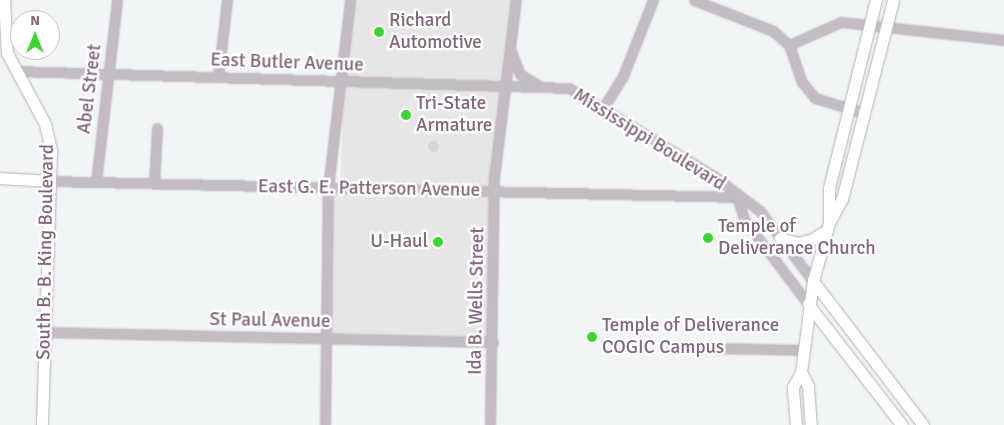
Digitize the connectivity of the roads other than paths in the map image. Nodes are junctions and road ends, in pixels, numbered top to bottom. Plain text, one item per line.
1 (4, 0) edge
2 (117, 0) edge
3 (227, 0) edge
4 (350, 0) edge
5 (516, 0) edge
6 (653, 0) edge
7 (694, 0) edge
8 (876, 0) edge
9 (893, 0) edge
10 (2, 18) edge
11 (870, 24) junction
12 (886, 26) junction
13 (1004, 40) edge
14 (789, 45) junction
15 (510, 46) junction
16 (16, 71) junction
17 (107, 74) junction
18 (218, 77) junction
19 (341, 80) junction
20 (505, 85) junction
21 (539, 86) junction
22 (558, 87) joint
23 (603, 108) junction
24 (850, 109) junction
25 (864, 113) junction
26 (157, 128) dead end
27 (0, 178) edge
28 (50, 181) junction
29 (96, 182) junction
30 (154, 184) junction
31 (328, 188) junction
32 (495, 192) junction
33 (737, 197) junction
34 (828, 226) junction
35 (780, 238) junction
36 (812, 281) junction
37 (808, 304) junction
38 (46, 332) junction
39 (326, 339) junction
40 (493, 342) junction
41 (671, 347) dead end
42 (802, 350) junction
43 (801, 372) junction
44 (892, 384) junction
45 (878, 395) junction
46 (42, 425) edge
47 (325, 425) edge
48 (490, 425) edge
49 (796, 425) edge
50 (811, 425) edge
51 (902, 425) edge
52 (923, 425) edge

1 - 10 main road, South B. B. King Boulevard
2 - 17 street, Abel Street
3 - 18 street
4 - 19 street
5 - 15 street, Ida B. Wells Street
6 - 23 street
7 - 14 street
8 - 11 main road
9 - 12 main road
10 - 16 main road, South B. B. King Boulevard
11 - 12 street
11 - 14 street
11 - 24 main road
12 - 13 street
12 - 25 main road
14 - 24 street
15 - 20 street, Ida B. Wells Street
15 - 21 street
16 - 17 street, East Butler Avenue
16 - 28 main road, South B. B. King Boulevard
17 - 18 street, East Butler Avenue
17 - 29 street, Abel Street
18 - 19 street, East Butler Avenue
19 - 20 street, East Butler Avenue
19 - 31 street
20 - 21 street, East Butler Avenue
20 - 32 street, Ida B. Wells Street
21 - 22 street, East Butler Avenue
22 - 23 street, Mississippi Boulevard
23 - 33 street, Mississippi Boulevard
24 - 25 street
24 - 34 main road
25 - 34 main road
26 - 30 street
27 - 28 main road, East G. E. Patterson Avenue
28 - 29 street, East G. E. Patterson Avenue
28 - 38 main road, South B. B. King Boulevard
29 - 30 street, East G. E. Patterson Avenue
30 - 31 street, East G. E. Patterson Avenue
31 - 32 street, East G. E. Patterson Avenue
31 - 39 street
32 - 33 street, East G. E. Patterson Avenue
32 - 40 street, Ida B. Wells Street
33 - 35 street, Mississippi Boulevard
33 - 37 street, Mississippi Boulevard
34 - 35 main road
34 - 36 main road
35 - 36 street, Mississippi Boulevard
36 - 37 main road
36 - 44 main road, Mississippi Boulevard
37 - 42 main road
37 - 45 main road, Mississippi Boulevard
38 - 39 street, St Paul Avenue
38 - 46 main road, South B. B. King Boulevard
39 - 40 street, St Paul Avenue
39 - 47 street
40 - 48 street, Ida B. Wells Street
41 - 42 street
42 - 43 main road
43 - 49 main road
43 - 50 main road
44 - 45 main road
44 - 52 main road, Mississippi Boulevard
45 - 51 main road, Mississippi Boulevard

